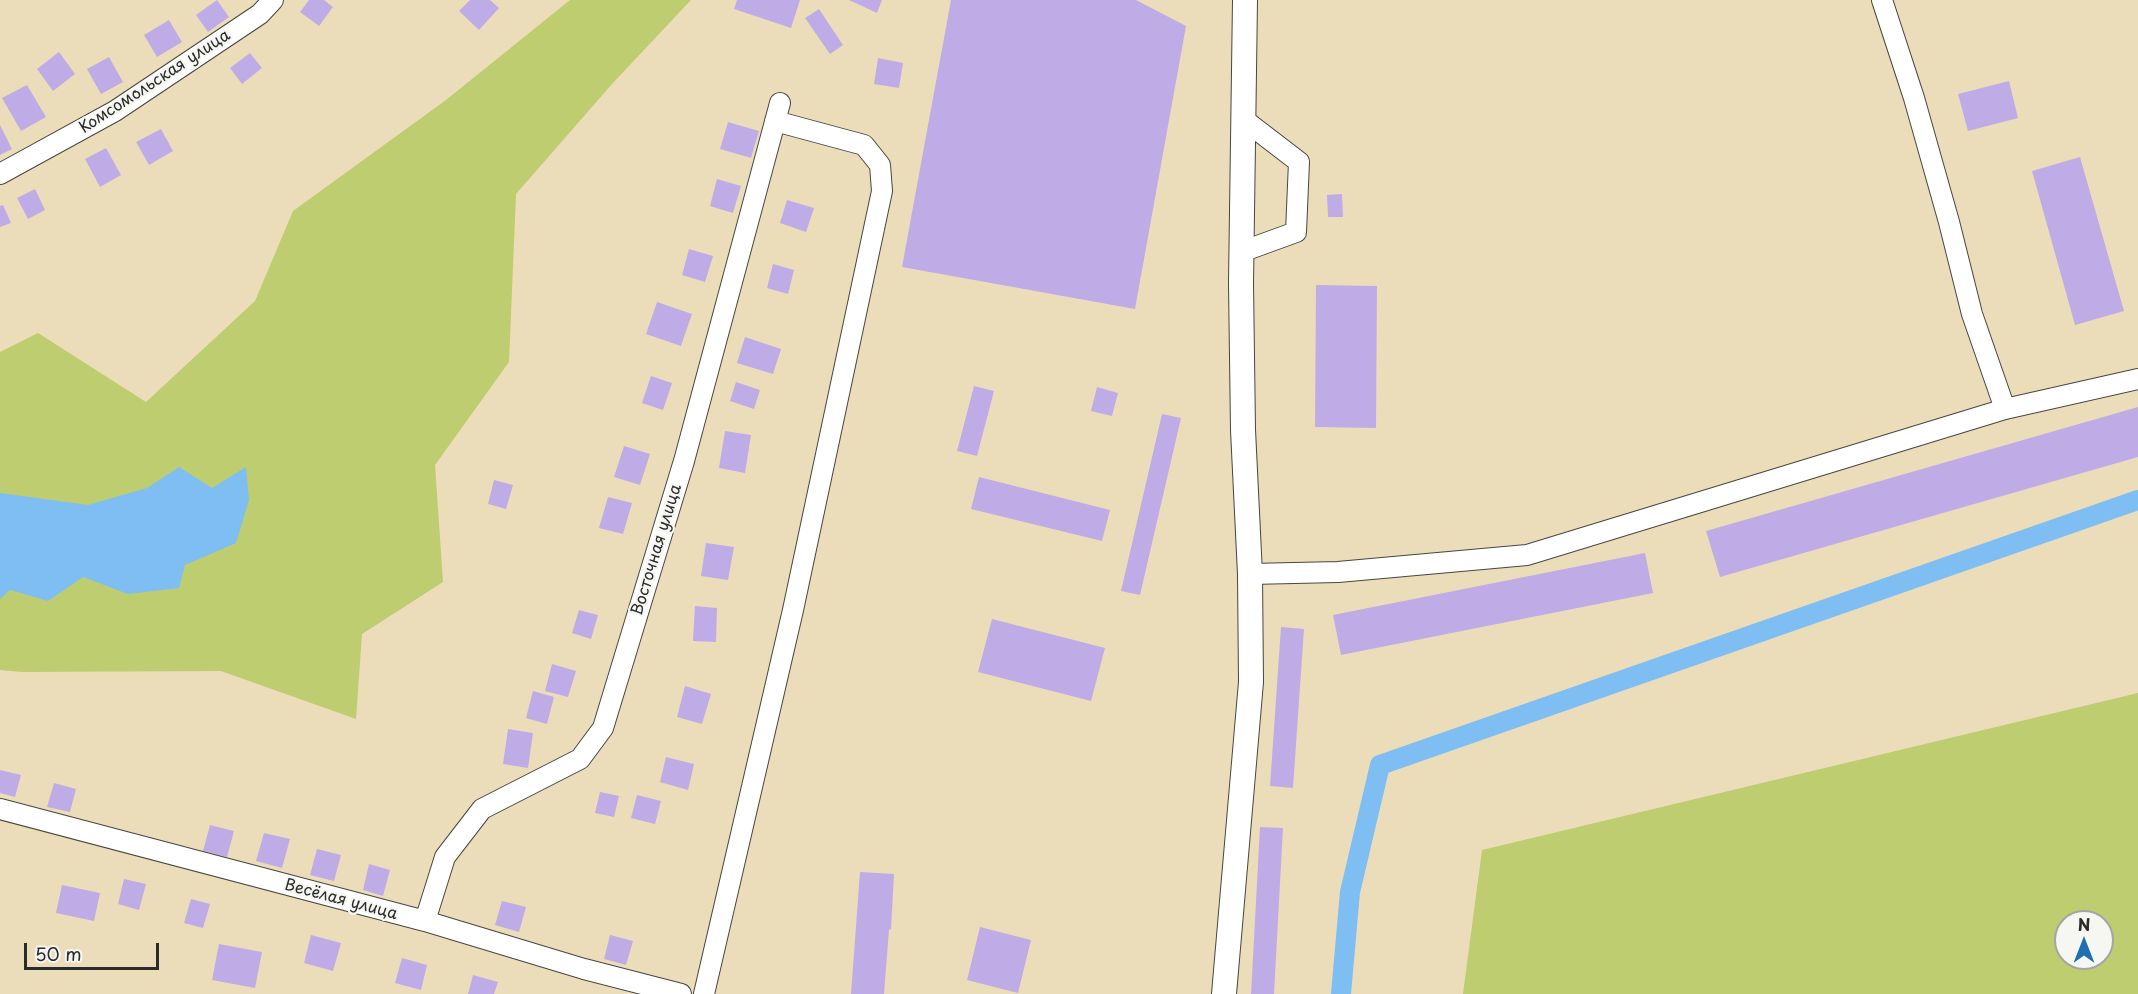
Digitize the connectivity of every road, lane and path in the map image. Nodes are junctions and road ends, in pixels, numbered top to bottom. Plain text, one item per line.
1 (273, 0) edge
2 (1245, 0) edge
3 (1882, 0) edge
4 (1243, 119) junction
5 (0, 174) edge
6 (1241, 252) junction
7 (2138, 379) edge
8 (2005, 409) junction
9 (1250, 574) junction
10 (0, 809) edge
11 (425, 921) junction
12 (681, 994) edge
13 (704, 994) edge
14 (1224, 994) edge

1 - 5 street, Комсомольская улица
2 - 4 main road
3 - 8 street
4 - 6 main road
4 - 6 street
6 - 9 main road
7 - 8 street
8 - 9 street
9 - 14 main road
10 - 11 street, Весёлая улица
11 - 12 street, Весёлая улица
11 - 13 street, Восточная улица

